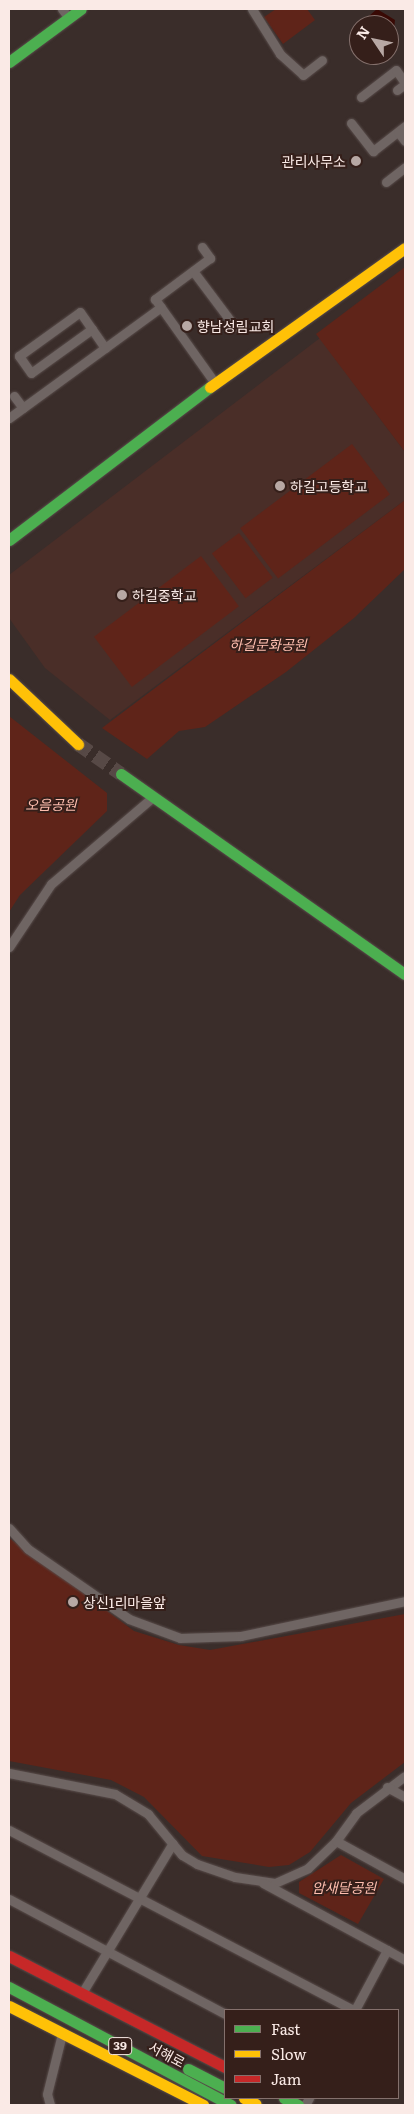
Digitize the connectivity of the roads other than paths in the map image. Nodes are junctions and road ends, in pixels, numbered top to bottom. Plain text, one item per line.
1 (81, 9) edge
2 (252, 9) edge
3 (65, 13) edge
4 (322, 60) dead end
5 (9, 62) edge
6 (405, 83) edge
7 (397, 90) dead end
8 (361, 97) dead end
9 (351, 123) dead end
10 (402, 128) edge
11 (405, 141) edge
12 (405, 167) edge
13 (386, 182) dead end
14 (202, 247) dead end
15 (405, 248) edge
16 (193, 271) junction
17 (161, 307) junction
18 (235, 327) dead end
19 (92, 329) junction
20 (106, 348) junction
21 (216, 383) junction
22 (14, 396) dead end
23 (23, 408) junction
24 (9, 418) edge
25 (9, 540) edge
26 (9, 679) edge
27 (78, 744) tunnel mouth
28 (121, 774) tunnel mouth
29 (153, 797) junction
30 (9, 947) edge
31 (405, 974) edge
32 (9, 1528) edge
33 (405, 1601) edge
34 (9, 1773) edge
35 (405, 1776) edge
36 (387, 1788) junction
37 (405, 1797) edge
38 (9, 1830) edge
39 (336, 1842) junction
40 (172, 1843) junction
41 (405, 1879) edge
42 (261, 1882) junction
43 (136, 1897) junction
44 (9, 1899) edge
45 (105, 1950) junction
46 (387, 1950) junction
47 (9, 1956) edge
48 (405, 1960) edge
49 (9, 1975) edge
50 (9, 1987) edge
51 (82, 1993) junction
52 (9, 2006) edge
53 (352, 2009) edge
54 (355, 2009) edge
55 (224, 2013) edge
56 (62, 2034) junction
57 (224, 2065) edge
58 (224, 2087) edge
59 (286, 2099) edge
60 (50, 2105) edge
61 (203, 2105) edge
62 (231, 2105) edge
63 (298, 2105) edge

1 - 3 main road
2 - 4 street
3 - 5 main road
6 - 7 street
6 - 8 street
9 - 10 street
10 - 11 street
12 - 13 street
14 - 16 street
15 - 21 main road
16 - 17 street
16 - 18 street
17 - 20 street
17 - 21 street
19 - 19 street
19 - 20 street
20 - 23 street
21 - 25 main road
22 - 23 street
23 - 24 street
26 - 27 main road
28 - 29 main road
29 - 30 street
29 - 31 main road
32 - 33 street
34 - 40 street
35 - 36 street
36 - 37 street
36 - 39 street
38 - 43 street
39 - 41 street
39 - 42 street
40 - 42 street
40 - 43 street
42 - 46 street
43 - 45 street
43 - 53 street
44 - 45 street
45 - 51 street
45 - 55 street
46 - 48 street
46 - 54 street
47 - 51 main road, 서해로 / 39
49 - 58 main road, 서해로 / 39
50 - 62 main road, 서해로 / 39
51 - 57 main road, 서해로 / 39
52 - 56 main road, 39
56 - 60 street
56 - 61 main road, 39
59 - 63 main road

